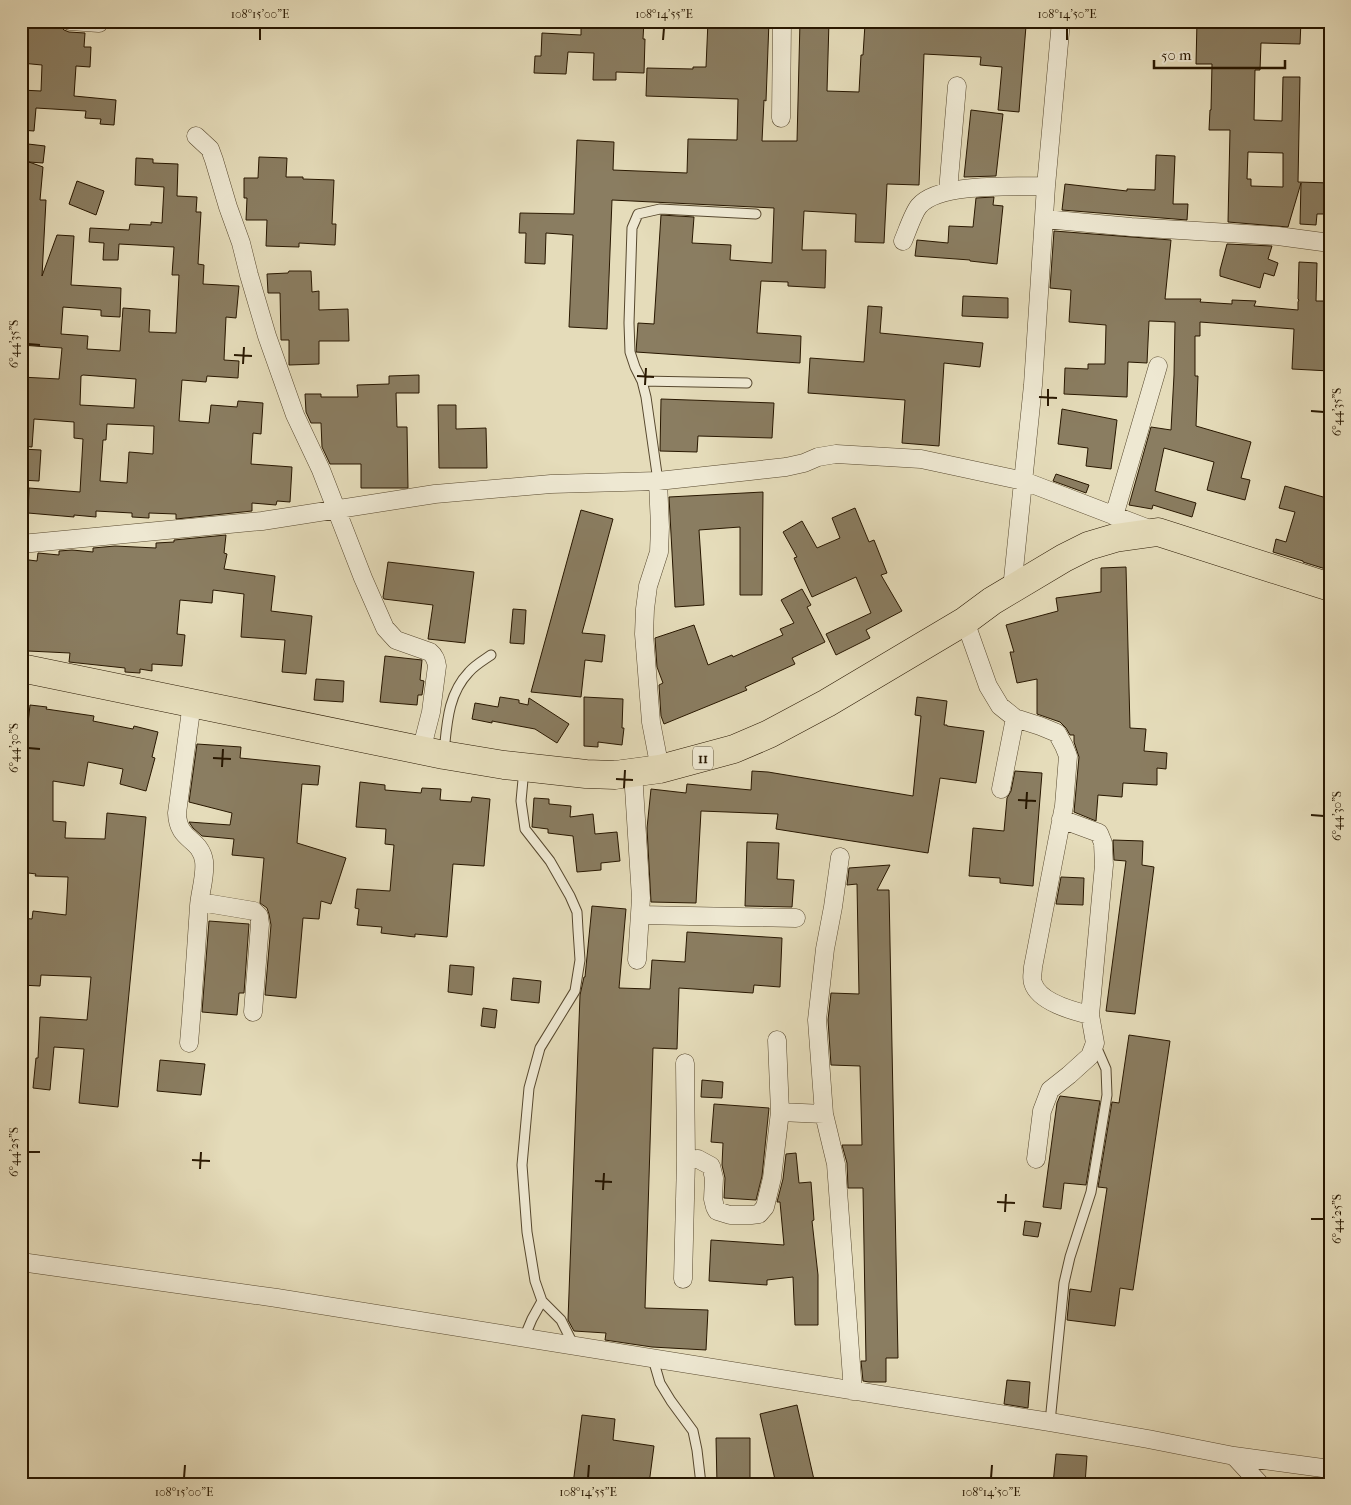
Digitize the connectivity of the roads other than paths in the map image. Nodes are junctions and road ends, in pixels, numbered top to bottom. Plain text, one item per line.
1 (70, 21) edge
2 (782, 21) edge
3 (1061, 21) edge
4 (99, 23) dead end
5 (957, 86) dead end
6 (781, 118) dead end
7 (196, 136) dead end
8 (1046, 186) junction
9 (948, 191) junction
10 (756, 214) dead end
11 (1045, 220) junction
12 (903, 241) dead end
13 (1330, 243) edge
14 (1158, 366) dead end
15 (642, 381) junction
16 (747, 383) dead end
17 (658, 481) junction
18 (1024, 482) junction
19 (337, 510) junction
20 (1114, 516) junction
21 (1158, 532) junction
22 (21, 544) edge
23 (1330, 587) edge
24 (1012, 589) junction
25 (965, 621) junction
26 (491, 655) dead end
27 (21, 668) edge
28 (192, 703) junction
29 (1015, 718) junction
30 (432, 753) junction
31 (524, 767) junction
32 (660, 769) junction
33 (633, 772) junction
34 (1001, 789) dead end
35 (1061, 819) junction
36 (840, 857) dead end
37 (200, 902) junction
38 (640, 915) junction
39 (796, 918) dead end
40 (638, 960) dead end
41 (253, 1012) dead end
42 (1090, 1015) junction
43 (777, 1040) dead end
44 (189, 1043) dead end
45 (1095, 1044) junction
46 (685, 1063) dead end
47 (780, 1112) junction
48 (824, 1114) junction
49 (1036, 1159) dead end
50 (686, 1160) junction
51 (21, 1262) edge
52 (683, 1279) dead end
53 (542, 1300) junction
54 (524, 1338) junction
55 (574, 1346) junction
56 (653, 1359) junction
57 (853, 1391) junction
58 (1050, 1422) junction
59 (1234, 1456) junction
60 (1330, 1468) edge
61 (701, 1484) edge
62 (1260, 1484) edge

1 - 4 street
2 - 6 street
3 - 8 street
5 - 9 street
7 - 19 street
8 - 9 street
8 - 11 street
9 - 12 street
10 - 15 lane
11 - 13 street
11 - 18 street
14 - 20 street
15 - 16 lane
15 - 17 lane
17 - 18 street
17 - 19 street
17 - 32 street
18 - 20 street
18 - 24 street
19 - 22 street
19 - 30 street
20 - 21 street
21 - 23 highway, 11
21 - 24 highway, 11
24 - 25 highway, 11
25 - 29 street
25 - 32 highway, 11
26 - 30 lane
27 - 28 highway, 11
28 - 30 highway, 11
28 - 37 street
29 - 34 street
29 - 35 street
30 - 31 highway, 11
31 - 33 highway, 11
31 - 53 lane
32 - 33 highway, 11
33 - 38 street
35 - 42 street
35 - 42 street
36 - 48 street
37 - 41 street
37 - 44 street
38 - 39 street
38 - 40 street
42 - 45 street
43 - 47 street
45 - 49 street
45 - 58 lane
46 - 50 street
47 - 48 street
47 - 50 street
48 - 57 street
50 - 52 street
51 - 54 street
53 - 54 lane
53 - 55 lane
54 - 55 street
55 - 56 street
56 - 57 street
56 - 61 lane
57 - 58 street
58 - 59 street
59 - 60 street
59 - 62 street

